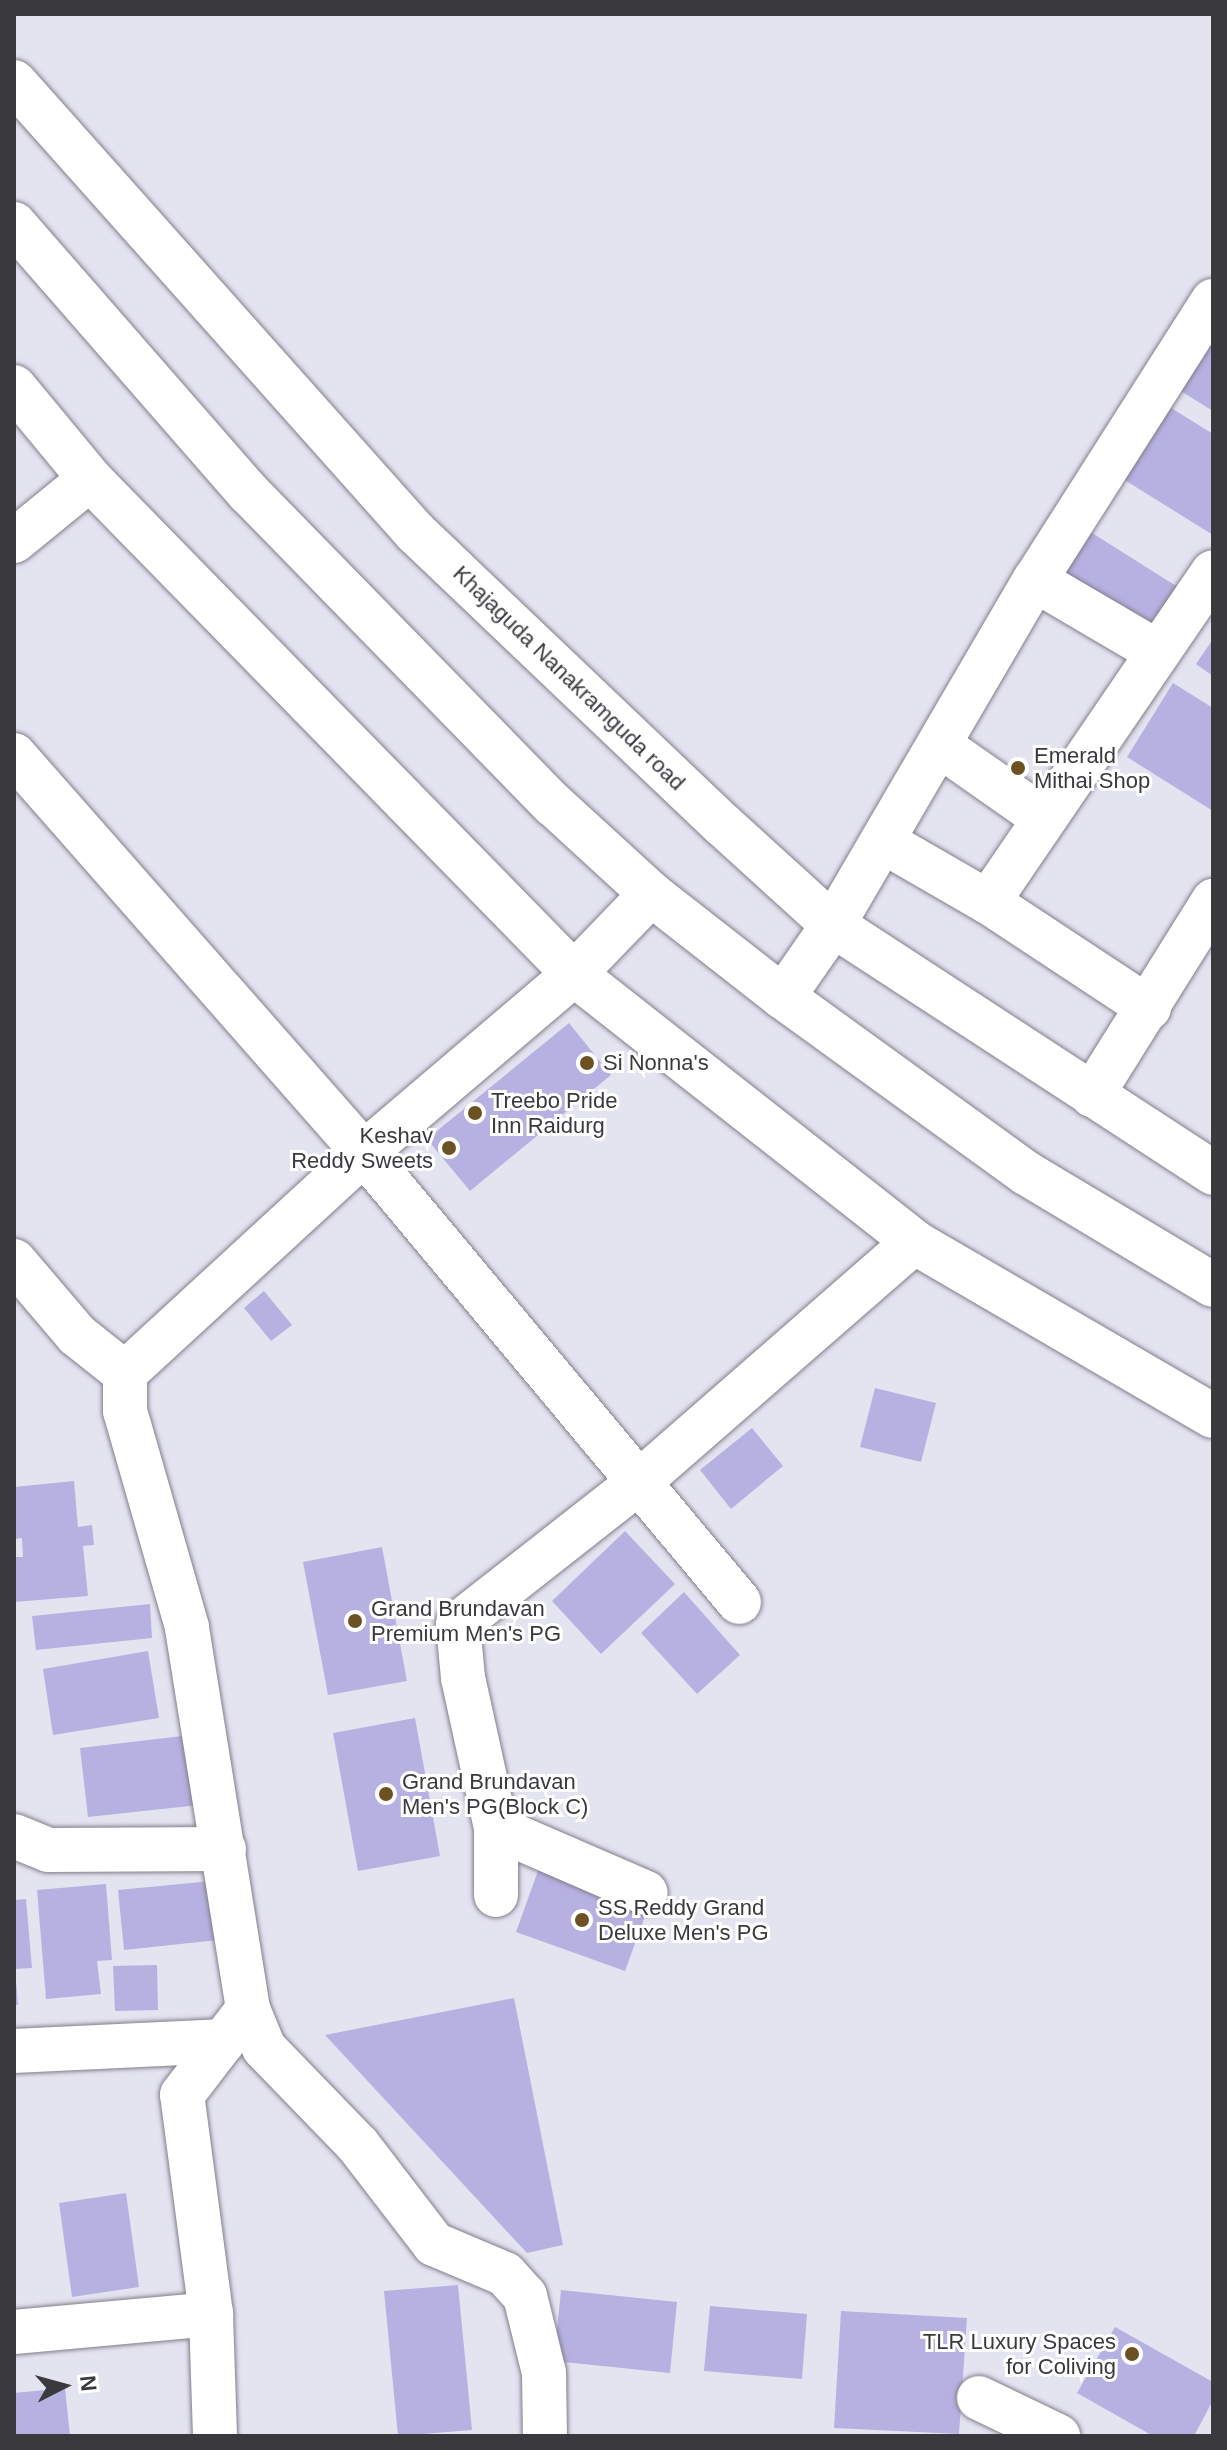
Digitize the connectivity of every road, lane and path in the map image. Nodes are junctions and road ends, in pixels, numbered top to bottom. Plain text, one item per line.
1 (14, 82) edge
2 (14, 224) edge
3 (1213, 301) edge
4 (14, 387) edge
5 (90, 479) junction
6 (14, 541) edge
7 (1213, 572) edge
8 (1035, 580) junction
9 (1156, 651) junction
10 (942, 747) junction
11 (14, 755) edge
12 (1042, 817) junction
13 (884, 842) junction
14 (651, 894) junction
15 (1213, 901) edge
16 (988, 902) junction
17 (833, 925) junction
18 (574, 974) junction
19 (783, 997) junction
20 (1149, 1008) junction
21 (1092, 1095) junction
22 (364, 1153) junction
23 (1213, 1173) edge
24 (914, 1242) junction
25 (14, 1261) edge
26 (1213, 1285) edge
27 (125, 1373) junction
28 (1213, 1416) edge
29 (639, 1482) junction
30 (739, 1602) dead end
31 (496, 1828) junction
32 (14, 1836) edge
33 (224, 1849) junction
34 (646, 1893) dead end
35 (496, 1895) dead end
36 (236, 2025) junction
37 (14, 2051) edge
38 (211, 2314) junction
39 (14, 2332) edge
40 (979, 2398) dead end
41 (215, 2436) edge
42 (545, 2436) edge
43 (1058, 2436) edge

1 - 17 street, Khajaguda Nanakramguda road
2 - 14 street
3 - 8 street
4 - 5 street
5 - 6 street
5 - 18 street
7 - 9 street
8 - 9 street
8 - 10 street
9 - 12 street
10 - 12 street
10 - 13 street
11 - 22 street
12 - 16 street
13 - 16 street
13 - 17 street
14 - 18 street
14 - 19 street
15 - 20 street
16 - 20 street
17 - 19 street
17 - 21 street, Khajaguda Nanakramguda road
18 - 22 street
18 - 24 street
19 - 26 street
20 - 21 street
21 - 23 street, Khajaguda Nanakramguda road
22 - 27 street
22 - 29 street
24 - 28 street
24 - 29 street
25 - 27 street
27 - 33 street
29 - 30 street
29 - 31 street
31 - 34 street
31 - 35 street
32 - 33 street
33 - 36 street
36 - 37 street
36 - 38 street
36 - 42 street
38 - 39 street
38 - 41 street
40 - 43 street

